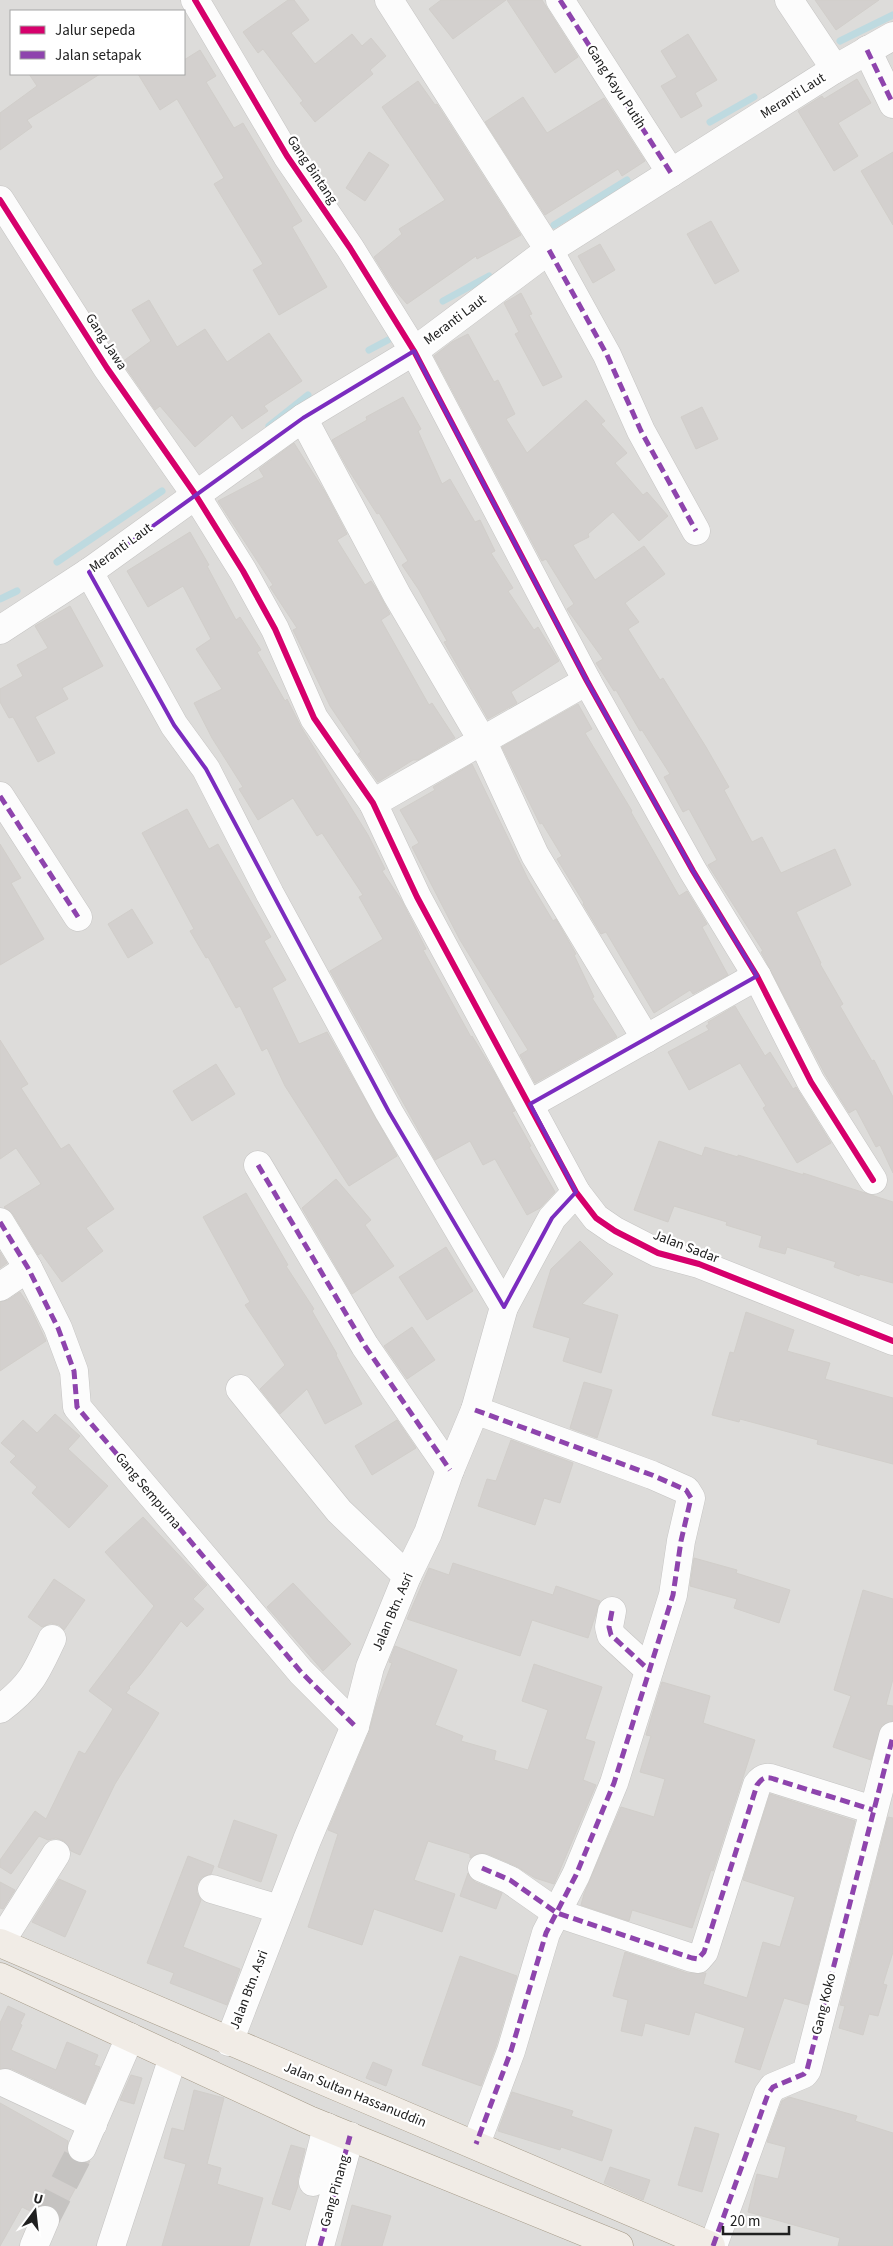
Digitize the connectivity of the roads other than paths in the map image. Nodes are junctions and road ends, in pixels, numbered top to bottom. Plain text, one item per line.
1 (195, 0) edge
2 (389, 0) edge
3 (560, 0) edge
4 (789, 0) edge
5 (893, 36) edge
6 (867, 50) junction
7 (835, 69) junction
8 (893, 104) edge
9 (671, 173) junction
10 (0, 200) edge
11 (548, 250) junction
12 (414, 351) junction
13 (303, 418) junction
14 (195, 494) junction
15 (696, 531) dead end
16 (89, 572) junction
17 (0, 630) edge
18 (587, 681) junction
19 (482, 740) junction
20 (0, 796) edge
21 (372, 803) junction
22 (78, 917) dead end
23 (757, 976) junction
24 (646, 1039) junction
25 (530, 1104) junction
26 (258, 1165) dead end
27 (873, 1180) dead end
28 (576, 1192) junction
29 (0, 1222) edge
30 (28, 1268) junction
31 (0, 1288) edge
32 (504, 1307) junction
33 (893, 1341) edge
34 (240, 1388) dead end
35 (475, 1410) junction
36 (450, 1470) junction
37 (407, 1576) junction
38 (612, 1611) dead end
39 (52, 1639) dead end
40 (649, 1670) junction
41 (0, 1709) edge
42 (355, 1726) junction
43 (893, 1736) edge
44 (872, 1810) junction
45 (56, 1854) dead end
46 (482, 1868) dead end
47 (212, 1889) dead end
48 (280, 1910) junction
49 (556, 1913) junction
50 (0, 1943) edge
51 (0, 1977) edge
52 (130, 2037) junction
53 (229, 2042) junction
54 (172, 2057) junction
55 (5, 2083) dead end
56 (93, 2124) junction
57 (339, 2132) junction
58 (476, 2144) junction
59 (82, 2148) tunnel mouth
60 (313, 2182) dead end
61 (45, 2220) tunnel mouth
62 (34, 2246) edge
63 (111, 2246) edge
64 (320, 2246) edge
65 (619, 2246) edge
66 (712, 2246) edge

1 - 12 street, Gang Bintang
2 - 11 street
3 - 9 street, Gang Kayu Putih
4 - 7 street
5 - 6 street, Meranti Laut
6 - 7 street, Meranti Laut
6 - 8 street
7 - 9 street, Meranti Laut
9 - 11 street, Meranti Laut
10 - 14 street, Gang Jawa
11 - 12 street, Meranti Laut
11 - 15 street
12 - 13 street, Meranti Laut
12 - 18 street, Gang Bintang
13 - 14 street, Meranti Laut
13 - 19 street
14 - 16 street, Meranti Laut
14 - 21 street, Gang Jawa
16 - 17 street, Meranti Laut
16 - 32 street
18 - 19 street
18 - 23 street, Gang Bintang
19 - 21 street
19 - 24 street
20 - 22 street
21 - 25 street, Jalan Sadar
23 - 24 street
23 - 27 street, Gang Bintang
24 - 25 street
25 - 28 street, Jalan Sadar
26 - 36 street
28 - 32 street, Jalan Btn. Asri
28 - 33 street, Jalan Sadar
29 - 30 street, Gang Sempurna
30 - 31 street
30 - 42 street, Gang Sempurna
32 - 35 street, Jalan Btn. Asri
34 - 37 street
35 - 36 street, Jalan Btn. Asri
35 - 40 street
36 - 37 street, Jalan Btn. Asri
37 - 42 street, Jalan Btn. Asri
38 - 40 street
39 - 41 street
40 - 49 street
42 - 48 street, Jalan Btn. Asri
43 - 44 street, Gang Koko
44 - 49 street
44 - 66 street, Gang Koko
45 - 50 street
46 - 49 street
47 - 48 street
48 - 53 street, Jalan Btn. Asri
49 - 58 street
50 - 53 main road, Jalan Sultan Hassanuddin
51 - 52 main road
52 - 54 main road
52 - 56 street
53 - 58 main road, Jalan Sultan Hassanuddin
54 - 57 main road
54 - 63 street
55 - 56 street
56 - 59 street
57 - 60 street
57 - 64 street, Gang Pinang
57 - 65 main road
58 - 66 main road, Jalan Sultan Hassanuddin
61 - 62 street

